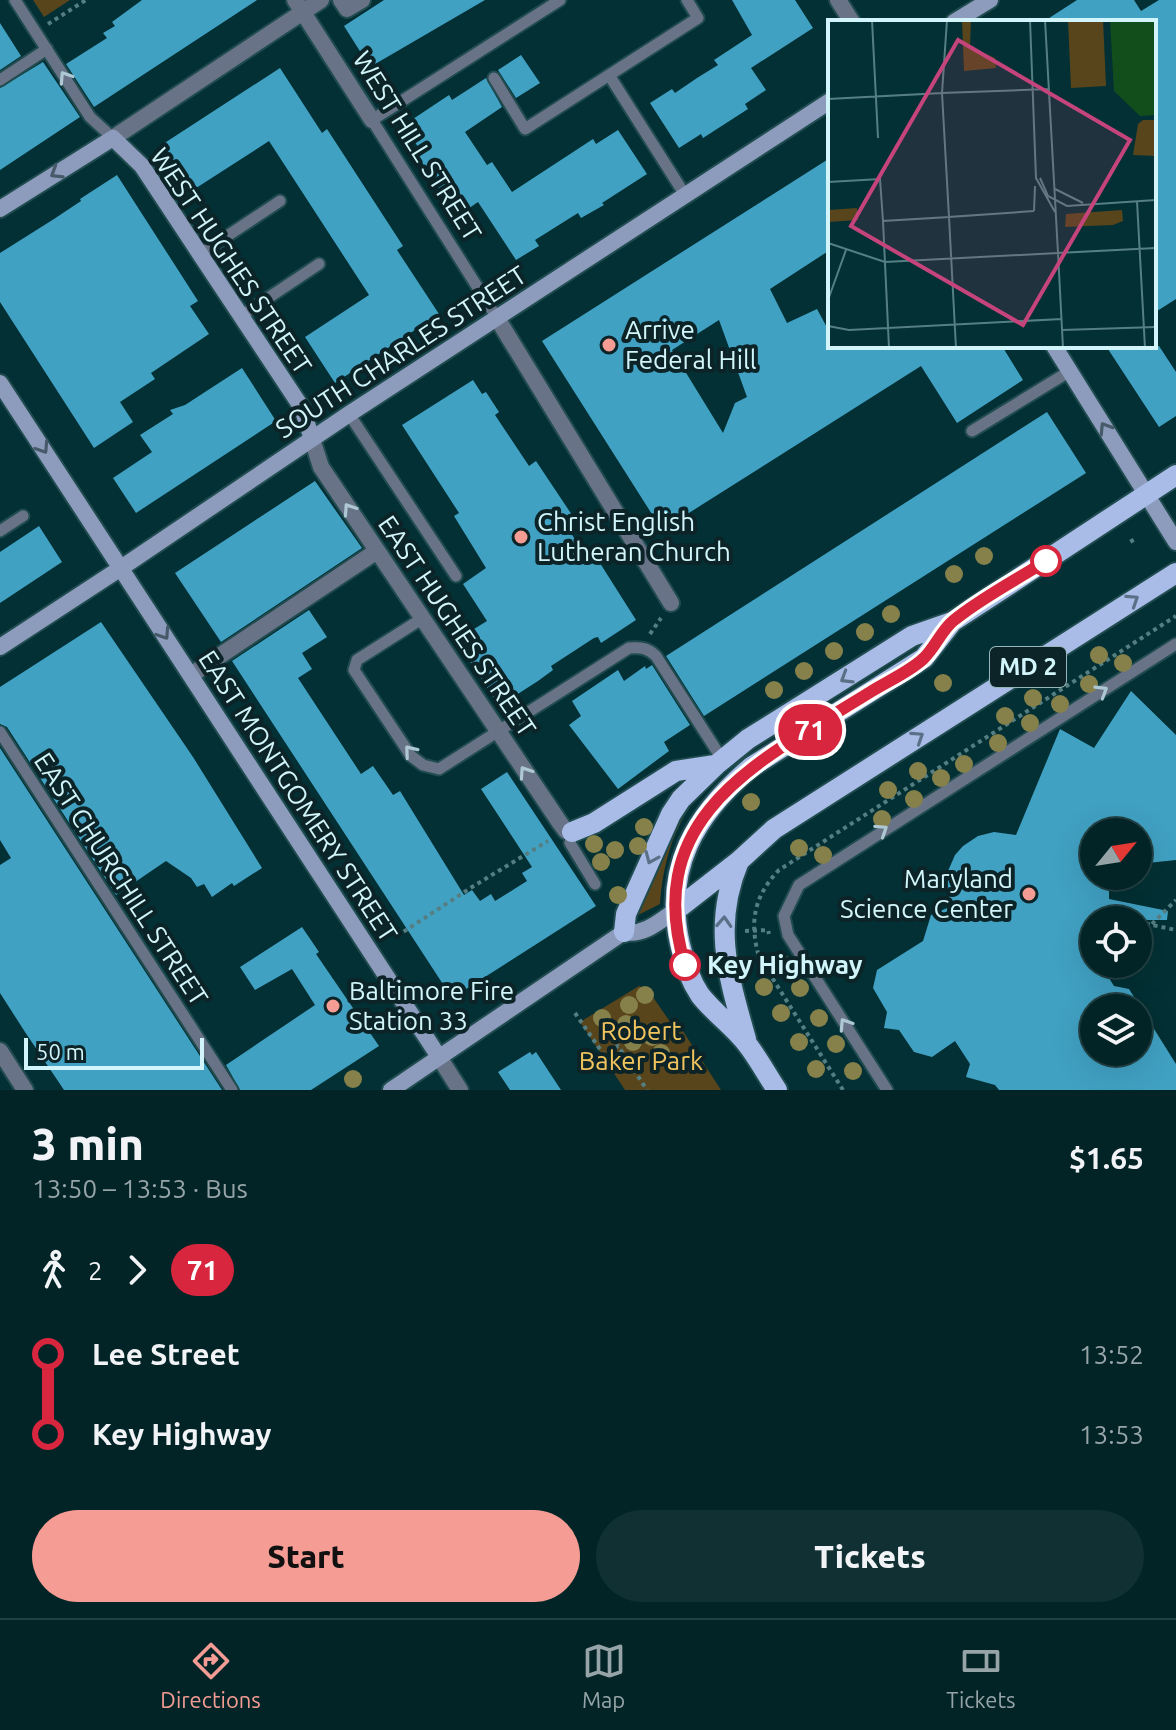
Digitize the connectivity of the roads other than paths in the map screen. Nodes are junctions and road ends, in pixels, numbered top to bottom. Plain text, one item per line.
1 (15, 0) edge
2 (321, 0) edge
3 (341, 0) edge
4 (362, 0) edge
5 (560, 0) edge
6 (687, 0) edge
7 (838, 0) edge
8 (990, 0) edge
9 (299, 6) edge
10 (851, 20) edge
11 (957, 20) edge
12 (47, 49) junction
13 (609, 75) junction
14 (494, 78) dead end
15 (0, 80) edge
16 (828, 102) edge
17 (372, 120) junction
18 (113, 138) junction
19 (685, 195) junction
20 (280, 201) dead end
21 (0, 209) edge
22 (200, 254) junction
23 (319, 264) dead end
24 (241, 316) junction
25 (497, 318) junction
26 (1055, 348) edge
27 (1070, 371) junction
28 (0, 383) edge
29 (349, 414) junction
30 (972, 431) dead end
31 (312, 439) junction
32 (1176, 475) edge
33 (1147, 494) junction
34 (23, 516) dead end
35 (0, 531) edge
36 (1176, 542) edge
37 (377, 551) junction
38 (121, 568) junction
39 (1176, 573) edge
40 (456, 576) dead end
41 (671, 603) road end
42 (423, 618) junction
43 (952, 622) junction
44 (1176, 644) edge
45 (0, 647) edge
46 (191, 675) junction
47 (498, 731) junction
48 (0, 732) edge
49 (719, 762) junction
50 (563, 835) junction
51 (739, 861) junction
52 (595, 884) dead end
53 (676, 910) junction
54 (624, 932) junction
55 (747, 1044) junction
56 (0, 1051) edge
57 (439, 1057) junction
58 (25, 1090) edge
59 (232, 1090) edge
60 (391, 1090) edge
61 (460, 1090) edge
62 (777, 1090) edge
63 (887, 1090) edge

1 - 12 lane, WEST HUGHES STREET
2 - 9 street
3 - 4 street
5 - 17 lane
6 - 13 lane
7 - 10 street
8 - 11 main road
9 - 17 street, WEST HILL STREET
9 - 18 street
12 - 15 lane
18 -> 12 lane, WEST HUGHES STREET
13 - 14 lane
13 - 19 lane
16 - 19 main road, SOUTH CHARLES STREET
17 - 25 lane, WEST HILL STREET
18 -> 21 main road
18 - 22 main road, WEST HUGHES STREET
19 - 25 main road, SOUTH CHARLES STREET
20 - 22 lane
22 - 24 main road, WEST HUGHES STREET
23 - 24 lane
24 - 31 main road, WEST HUGHES STREET
25 - 29 main road, SOUTH CHARLES STREET
25 - 41 street
26 - 27 main road
27 - 30 lane
33 -> 27 main road
28 -> 38 main road, EAST MONTGOMERY STREET
29 - 31 main road, SOUTH CHARLES STREET
29 - 40 lane
37 -> 31 street, EAST HUGHES STREET
31 - 38 main road, SOUTH CHARLES STREET
32 - 33 main road
33 - 36 main road
33 - 43 main road
34 - 35 lane
37 - 42 street, EAST HUGHES STREET
37 - 46 street
38 - 45 main road, SOUTH CHARLES STREET
38 -> 46 main road, EAST MONTGOMERY STREET
51 -> 39 main road, MD 2
42 - 47 street, EAST HUGHES STREET
47 -> 42 lane
43 -> 49 main road
43 - 53 main road
63 -> 44 lane
46 - 57 main road, EAST MONTGOMERY STREET
47 - 49 lane
50 -> 47 street, EAST HUGHES STREET
48 - 59 lane, EAST CHURCHILL STREET
49 - 50 main road
49 -> 54 main road
50 - 52 lane
51 - 53 main road, MD 2
55 -> 51 main road
53 - 54 main road, MD 2
53 - 55 main road
54 - 57 main road, MD 2
55 - 62 main road
56 - 58 street
57 - 60 main road
57 - 61 street, EAST MONTGOMERY STREET

